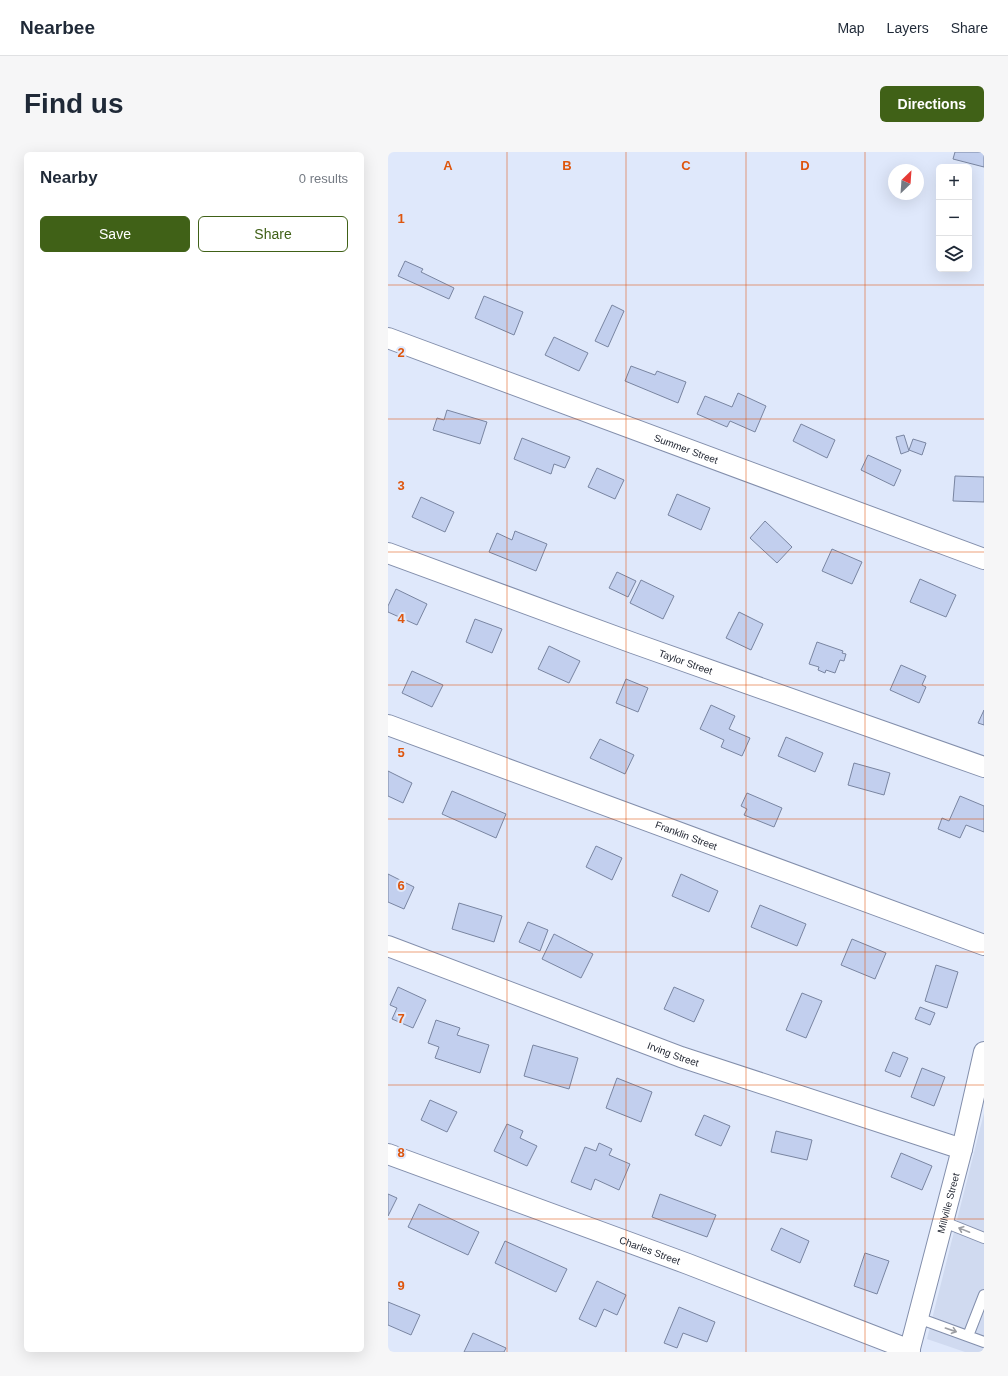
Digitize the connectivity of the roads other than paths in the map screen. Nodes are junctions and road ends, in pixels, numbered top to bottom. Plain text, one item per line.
1 (388, 338) edge
2 (388, 552) edge
3 (984, 559) edge
4 (388, 725) edge
5 (984, 767) edge
6 (984, 945) edge
7 (388, 946) edge
8 (984, 1052) edge
9 (962, 1149) junction
10 (388, 1154) edge
11 (944, 1222) junction
12 (984, 1238) edge
13 (984, 1295) edge
14 (918, 1318) junction
15 (968, 1336) junction
16 (984, 1342) edge
17 (910, 1351) edge

1 - 3 street, Summer Street
2 - 5 street, Taylor Street
4 - 6 street, Franklin Street
7 - 9 street, Irving Street
8 - 9 street, Millville Street
9 - 11 street, Millville Street
10 - 17 street, Charles Street
12 -> 11 lane
11 - 14 street, Millville Street
13 - 15 lane
14 -> 15 lane
14 - 17 street, Millville Street
15 - 16 lane

